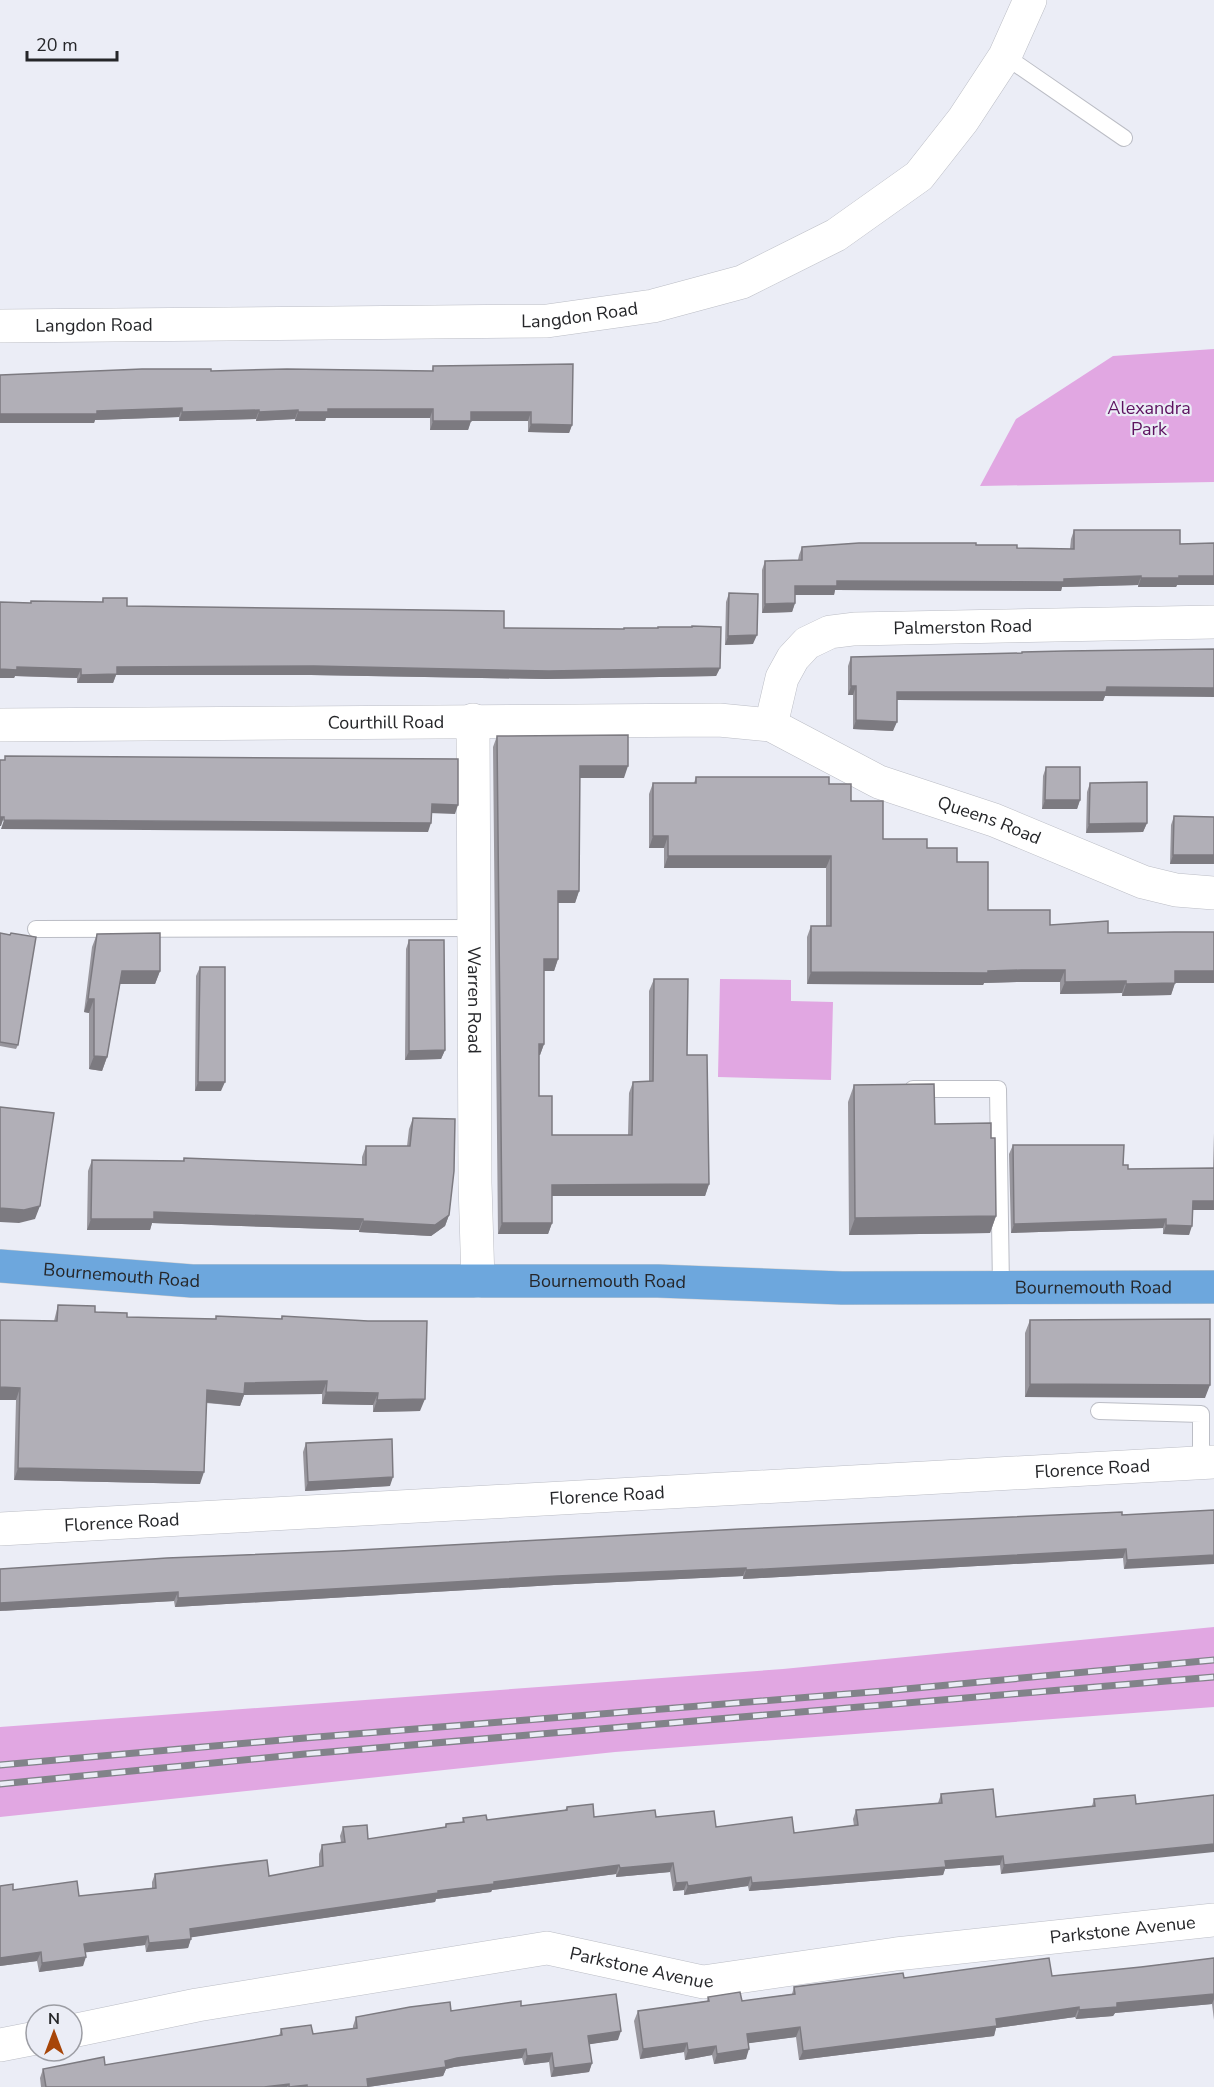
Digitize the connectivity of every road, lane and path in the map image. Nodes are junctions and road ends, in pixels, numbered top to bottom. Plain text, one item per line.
1 (1030, 0) edge
2 (1005, 56) junction
3 (1124, 138) dead end
4 (0, 326) edge
5 (1214, 621) edge
6 (473, 720) junction
7 (0, 725) edge
8 (771, 725) junction
9 (1214, 893) edge
10 (474, 928) junction
11 (36, 929) dead end
12 (892, 1089) edge
13 (0, 1266) edge
14 (478, 1281) junction
15 (1001, 1287) junction
16 (1214, 1287) edge
17 (1099, 1411) dead end
18 (1207, 1463) edge
19 (0, 1529) edge
20 (1214, 1920) edge
21 (84, 2029) edge
22 (24, 2040) edge
23 (0, 2045) edge

1 - 2 street, Langdon Road
2 - 3 lane
2 - 4 street, Langdon Road
5 - 8 street, Palmerston Road
6 - 7 street, Courthill Road
6 - 8 street, Courthill Road
6 - 10 street, Warren Road
8 - 9 street, Queens Road
10 - 11 lane
10 - 14 street, Warren Road
12 - 15 lane
13 - 14 highway, Bournemouth Road
14 - 15 highway, Bournemouth Road
15 - 16 highway, Bournemouth Road
17 - 18 lane
18 - 19 street, Florence Road
20 - 21 street, Parkstone Avenue
22 - 23 street

